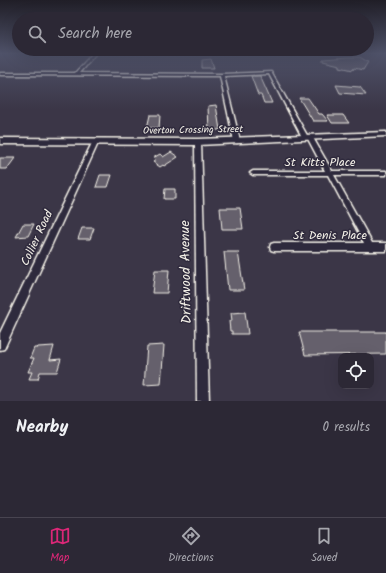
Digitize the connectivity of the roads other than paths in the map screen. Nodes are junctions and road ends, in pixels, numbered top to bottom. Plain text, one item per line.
1 (0, 74) edge
2 (76, 74) joint
3 (222, 75) junction
4 (386, 134) edge
5 (308, 137) junction
6 (0, 141) edge
7 (237, 141) junction
8 (96, 142) junction
9 (198, 142) junction
10 (253, 173) dead end
11 (330, 173) junction
12 (386, 173) edge
13 (274, 247) dead end
14 (370, 247) junction
15 (386, 247) edge
16 (0, 345) edge
17 (203, 401) edge

1 - 2 street
2 - 3 street
3 - 5 street
3 - 7 street
4 - 5 main road, Overton Crossing Street
5 - 7 main road, Overton Crossing Street
5 - 11 street
6 - 8 main road, Overton Crossing Street
7 - 9 main road, Overton Crossing Street
8 - 9 main road, Overton Crossing Street
8 - 16 street, Collier Road
9 - 17 street, Driftwood Avenue
10 - 11 street, St Kitts Place
11 - 12 street, St Kitts Place
11 - 14 street
13 - 14 street, St Denis Place
14 - 15 street, St Denis Place

